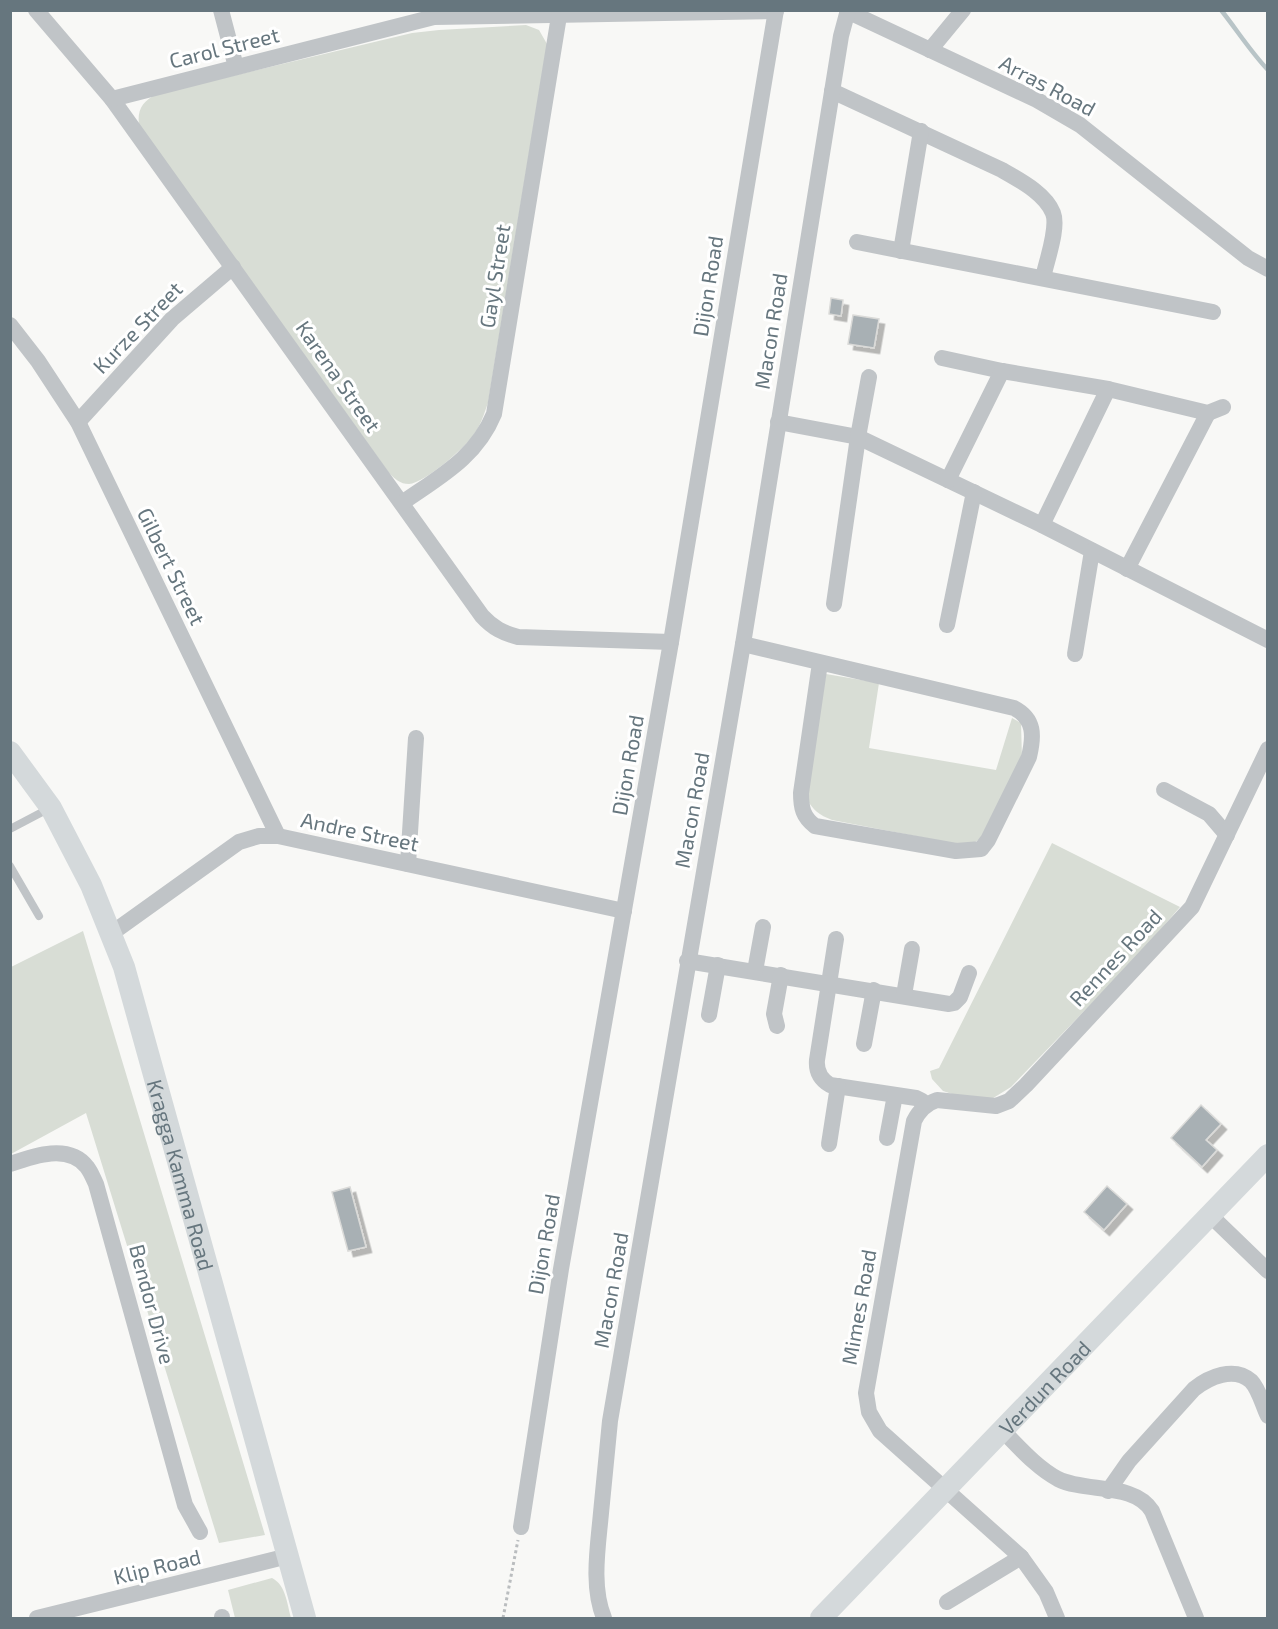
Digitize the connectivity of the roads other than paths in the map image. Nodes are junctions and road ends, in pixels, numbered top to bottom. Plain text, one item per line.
1 (36, 10) edge
2 (221, 10) edge
3 (963, 10) edge
4 (776, 11) edge
5 (847, 11) edge
6 (435, 14) edge
7 (559, 16) junction
8 (930, 50) junction
9 (236, 67) junction
10 (832, 91) junction
11 (112, 99) junction
12 (921, 131) junction
13 (857, 242) dead end
14 (901, 251) junction
15 (234, 267) junction
16 (1268, 269) edge
17 (1043, 278) junction
18 (1213, 312) dead end
19 (10, 325) edge
20 (942, 358) dead end
21 (1002, 371) junction
22 (869, 378) dead end
23 (1108, 389) junction
24 (78, 422) junction
25 (778, 422) junction
26 (858, 437) junction
27 (948, 480) junction
28 (974, 492) junction
29 (402, 504) junction
30 (1042, 525) junction
31 (1092, 551) junction
32 (1127, 569) junction
33 (834, 604) dead end
34 (947, 625) dead end
35 (1268, 640) edge
36 (671, 642) junction
37 (743, 644) junction
38 (1075, 654) dead end
39 (820, 663) junction
40 (416, 738) dead end
41 (1268, 749) edge
42 (12, 757) edge
43 (1164, 790) dead end
44 (51, 808) junction
45 (10, 828) edge
46 (1227, 835) junction
47 (278, 836) junction
48 (408, 864) junction
49 (10, 866) edge
50 (624, 911) junction
51 (39, 916) dead end
52 (763, 927) dead end
53 (112, 933) junction
54 (836, 939) dead end
55 (912, 949) dead end
56 (687, 961) junction
57 (718, 964) junction
58 (755, 971) junction
59 (969, 973) dead end
60 (781, 975) junction
61 (829, 982) junction
62 (874, 990) junction
63 (904, 995) junction
64 (709, 1016) dead end
65 (777, 1026) dead end
66 (864, 1044) dead end
67 (838, 1086) junction
68 (895, 1095) junction
69 (925, 1106) junction
70 (887, 1138) dead end
71 (829, 1144) dead end
72 (1268, 1155) edge
73 (10, 1164) edge
74 (1209, 1215) junction
75 (1268, 1271) edge
76 (1268, 1416) edge
77 (1002, 1430) junction
78 (946, 1488) junction
79 (1108, 1491) junction
80 (521, 1527) road end
81 (200, 1532) dead end
82 (288, 1557) junction
83 (1021, 1557) junction
84 (947, 1602) dead end
85 (37, 1618) edge
86 (305, 1618) edge
87 (604, 1618) edge
88 (821, 1618) edge
89 (1057, 1618) edge
90 (1196, 1618) edge

1 - 11 street, Karena Street
2 - 9 street
3 - 8 street
4 - 7 street, Carol Street
4 - 36 street, Dijon Road
5 - 8 street, Arras Road
5 - 10 street, Macon Road
6 - 7 street, Carol Street
6 - 9 street, Carol Street
7 - 29 street, Gayl Street
8 - 16 street, Arras Road
9 - 11 street, Carol Street
10 - 12 street
10 - 25 street, Macon Road
11 - 15 street, Karena Street
12 - 14 street
12 - 17 street
13 - 14 street
14 - 17 street
15 - 24 street, Kurze Street
15 - 29 street, Karena Street
17 - 18 street
19 - 24 street, Gilbert Street
20 - 21 street
21 - 23 street
21 - 27 street
22 - 26 street
23 - 30 street
23 - 32 street
24 - 47 street, Gilbert Street
25 - 26 street
25 - 37 street, Macon Road
26 - 27 street
26 - 33 street
27 - 28 street
28 - 30 street
28 - 34 street
29 - 36 street, Karena Street
30 - 31 street
31 - 32 street
31 - 38 street
32 - 35 street
36 - 50 street, Dijon Road
37 - 39 street
37 - 56 street, Macon Road
39 - 39 street
40 - 48 street
41 - 46 street, Rennes Road
42 - 44 main road, Kragga Kamma Road
43 - 46 street
44 - 45 lane
44 - 53 main road, Kragga Kamma Road
46 - 69 street, Rennes Road
47 - 48 street, Andre Street
47 - 53 street, Andre Street
48 - 50 street, Andre Street
49 - 51 lane
50 - 80 street, Dijon Road
52 - 58 street
53 - 82 main road, Kragga Kamma Road
54 - 61 street
55 - 63 street
56 - 57 street
56 - 87 street, Macon Road
57 - 58 street
57 - 64 street
58 - 60 street
59 - 63 street
60 - 61 street
60 - 65 street
61 - 62 street
61 - 67 street
62 - 63 street
62 - 66 street
67 - 68 street
67 - 71 street
68 - 69 street
68 - 70 street
69 - 78 street, Mimes Road
72 - 74 main road, Verdun Road
73 - 81 street, Bendor Drive
74 - 75 street
74 - 77 main road, Verdun Road
76 - 79 street
77 - 78 main road, Verdun Road
77 - 79 street
78 - 83 street, Mimes Road
78 - 88 main road, Verdun Road
79 - 90 street
82 - 85 street, Klip Road
82 - 86 main road, Kragga Kamma Road
83 - 84 street
83 - 89 street, Mimes Road

